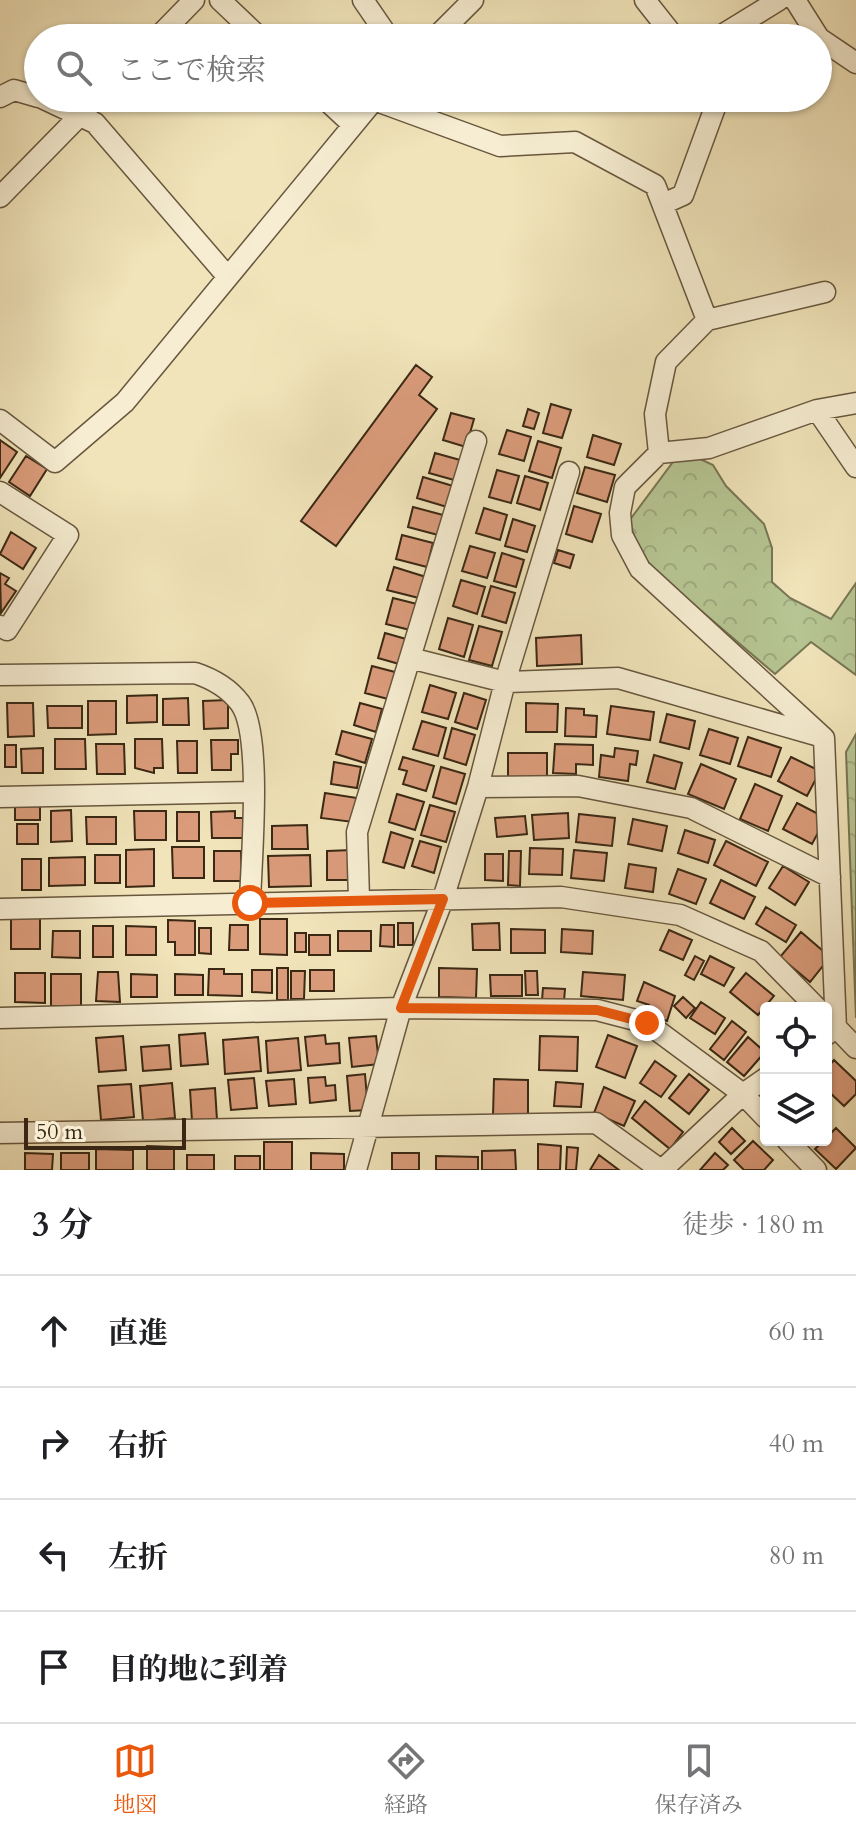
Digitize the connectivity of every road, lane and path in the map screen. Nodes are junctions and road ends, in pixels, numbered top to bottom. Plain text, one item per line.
1 (194, 0) edge
2 (220, 0) edge
3 (363, 0) edge
4 (473, 0) edge
5 (645, 0) edge
6 (779, 0) edge
7 (795, 0) edge
8 (171, 24) edge
9 (245, 24) edge
10 (379, 24) edge
11 (449, 24) edge
12 (664, 24) edge
13 (740, 24) edge
14 (810, 24) edge
15 (832, 47) edge
16 (856, 63) edge
17 (24, 93) edge
18 (0, 97) edge
19 (72, 112) edge
20 (84, 112) edge
21 (339, 112) edge
22 (364, 112) edge
23 (410, 112) edge
24 (713, 112) edge
25 (80, 116) junction
26 (353, 125) junction
27 (0, 197) edge
28 (663, 204) junction
29 (227, 276) junction
30 (825, 292) dead end
31 (707, 320) junction
32 (856, 403) edge
33 (817, 410) junction
34 (0, 420) edge
35 (476, 441) dead end
36 (659, 453) junction
37 (856, 467) edge
38 (569, 472) dead end
39 (0, 492) edge
40 (0, 626) edge
41 (410, 658) junction
42 (0, 675) edge
43 (505, 682) junction
44 (824, 738) junction
45 (478, 787) junction
46 (252, 792) junction
47 (0, 797) edge
48 (830, 877) junction
49 (359, 899) junction
50 (443, 899) junction
51 (250, 903) junction
52 (0, 909) edge
53 (811, 1002) edge
54 (829, 1002) edge
55 (401, 1008) junction
56 (0, 1018) edge
57 (832, 1029) edge
58 (856, 1048) edge
59 (760, 1082) edge
60 (743, 1094) junction
61 (760, 1112) edge
62 (370, 1124) junction
63 (0, 1133) edge
64 (793, 1146) edge
65 (356, 1170) edge
66 (662, 1170) edge
67 (816, 1170) edge

1 - 8 street
2 - 9 street
3 - 10 street
4 - 11 street
5 - 12 street
6 - 13 street
7 - 14 street
15 - 16 street
17 - 18 street
19 - 25 street
20 - 25 street
21 - 26 street
22 - 26 street
23 - 28 street
24 - 28 street
25 - 27 street
25 - 29 street
26 - 29 street
28 - 31 street
29 - 34 street
30 - 31 street
31 - 36 street
32 - 33 street
33 - 36 street
33 - 37 street
35 - 41 street
36 - 44 street
38 - 43 street
39 - 40 street
41 - 43 street
41 - 49 street
42 - 46 street
43 - 44 street
43 - 45 street
44 - 48 street
45 - 48 street
45 - 50 street
46 - 47 street
46 - 51 street
48 - 54 street
49 - 50 street
49 - 51 street
50 - 53 street
50 - 55 street
51 - 52 street
55 - 56 street
55 - 60 street
55 - 62 street
57 - 58 street
59 - 60 street
60 - 61 street
60 - 66 street
62 - 63 street
62 - 65 street
62 - 66 street
64 - 67 street

